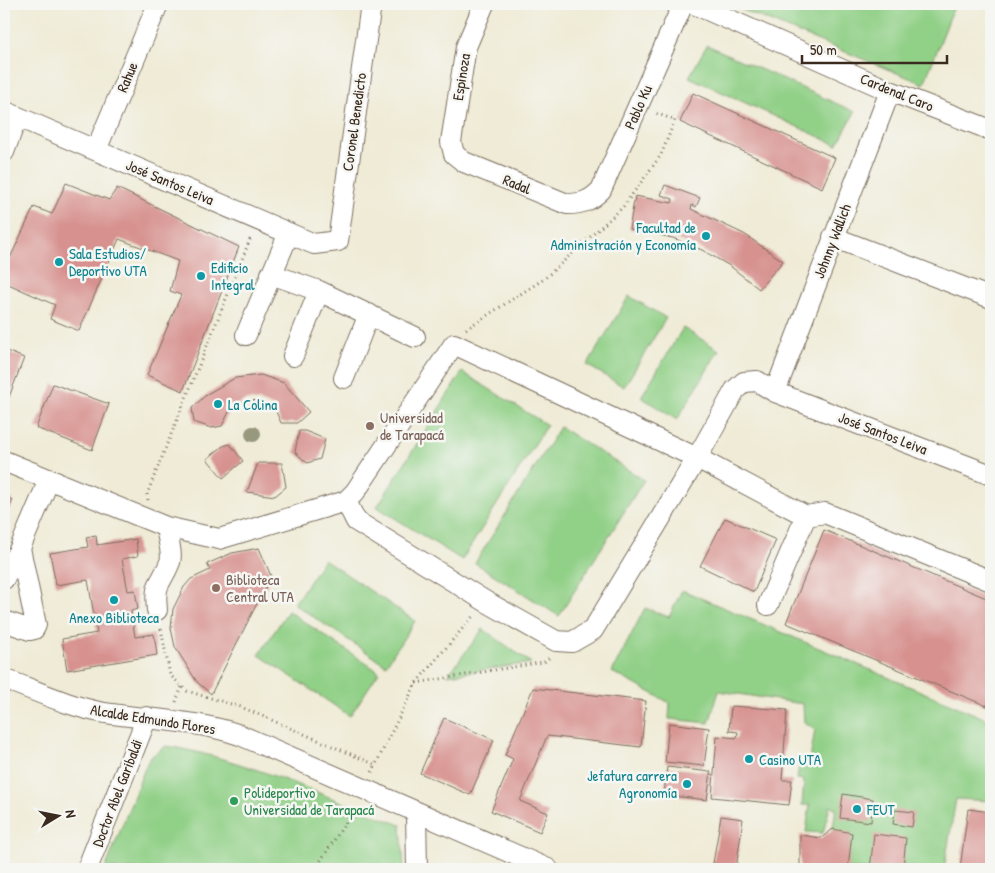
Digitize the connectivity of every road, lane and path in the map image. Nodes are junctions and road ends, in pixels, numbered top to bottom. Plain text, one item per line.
1 (158, 4) edge
2 (370, 4) edge
3 (484, 4) edge
4 (683, 4) edge
5 (694, 4) edge
6 (890, 91) junction
7 (638, 107) junction
8 (11, 114) edge
9 (991, 130) edge
10 (96, 150) junction
11 (4, 152) edge
12 (454, 154) joint
13 (584, 203) joint
14 (258, 220) junction
15 (289, 233) junction
16 (833, 237) junction
17 (338, 240) joint
18 (271, 274) junction
19 (319, 291) junction
20 (991, 298) edge
21 (368, 314) junction
22 (246, 335) dead end
23 (415, 337) dead end
24 (454, 344) junction
25 (293, 356) dead end
26 (344, 378) dead end
27 (775, 392) junction
28 (697, 458) junction
29 (4, 461) edge
30 (991, 475) edge
31 (49, 480) junction
32 (346, 501) junction
33 (806, 516) junction
34 (158, 524) junction
35 (20, 548) junction
36 (4, 579) edge
37 (991, 581) edge
38 (485, 601) junction
39 (768, 605) dead end
40 (157, 610) joint
41 (4, 620) edge
42 (572, 642) junction
43 (4, 679) edge
44 (416, 683) junction
45 (146, 717) junction
46 (374, 764) junction
47 (368, 789) junction
48 (416, 812) junction
49 (87, 869) edge
50 (316, 869) edge
51 (417, 869) edge
52 (548, 869) edge

1 - 10 street, Rahue
2 - 17 street, Coronel Benedicto
3 - 12 street, Espinoza
4 - 7 street, Pablo Ku
5 - 6 street, Cardenal Caro
6 - 9 street, Cardenal Caro
6 - 16 street, Johnny Wallich
7 - 13 street, Pablo Ku
7 - 24 path
8 - 10 street, José Santos Leiva
8 - 11 street
10 - 14 street, José Santos Leiva
12 - 13 street, Radal
14 - 15 street, José Santos Leiva
14 - 34 path
15 - 17 street, José Santos Leiva
15 - 18 street
16 - 20 street
16 - 27 street, Johnny Wallich
18 - 19 street
18 - 22 street
19 - 21 street
19 - 25 street
21 - 23 street
21 - 26 street
24 - 28 street
24 - 32 street
27 - 28 street, José Santos Leiva
27 - 30 street, José Santos Leiva
28 - 33 street
28 - 42 street
29 - 31 street
31 - 34 street
31 - 35 street
32 - 34 street
32 - 38 street
33 - 37 street
33 - 39 street
34 - 40 street
35 - 36 street
35 - 41 street
38 - 42 street
38 - 44 path
40 - 46 path
42 - 44 path
43 - 45 street, Alcalde Edmundo Flores
44 - 46 path
45 - 47 street, Alcalde Edmundo Flores
45 - 49 street, Doctor Abel Garibaldi
46 - 47 path
47 - 48 street, Alcalde Edmundo Flores
47 - 50 path
48 - 51 street
48 - 52 street, Alcalde Edmundo Flores

